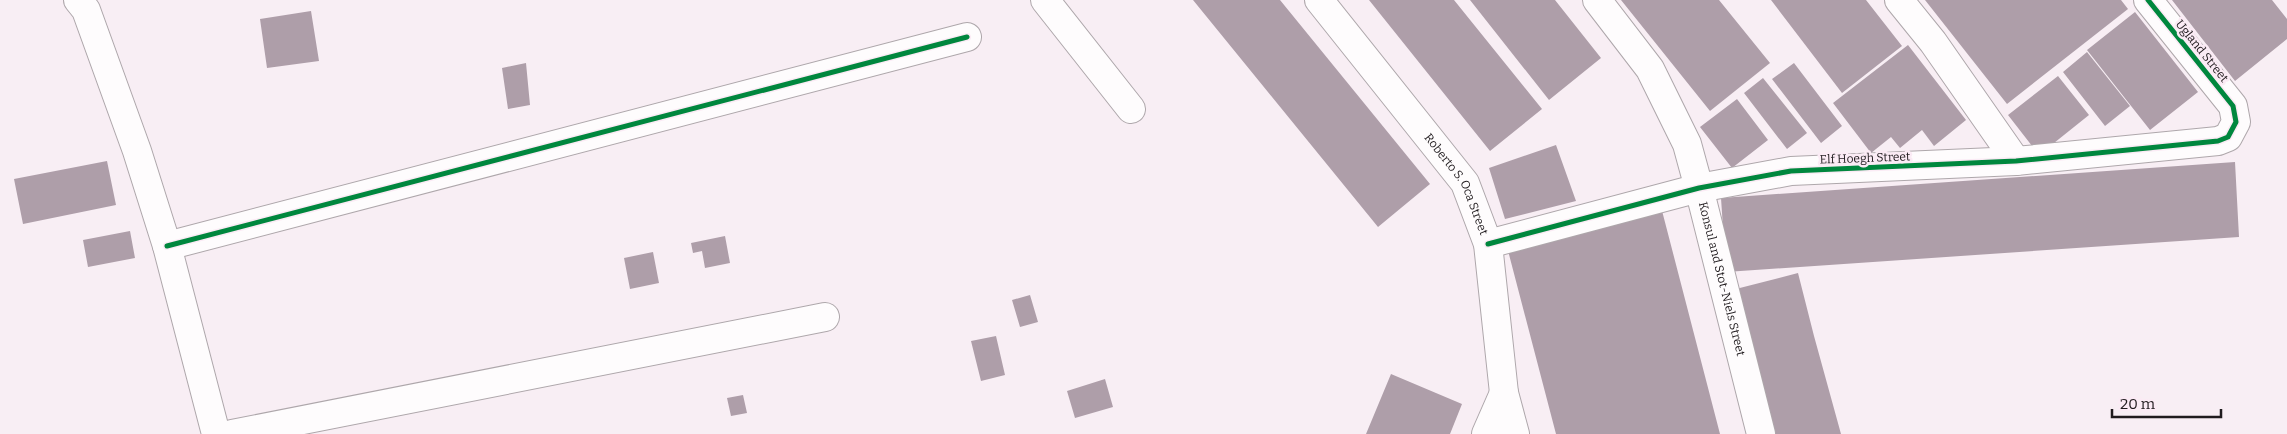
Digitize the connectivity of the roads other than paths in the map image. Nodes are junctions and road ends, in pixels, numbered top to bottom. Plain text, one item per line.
1 (1045, 0) edge
2 (1319, 0) edge
3 (1598, 0) edge
4 (1899, 0) edge
5 (2148, 0) edge
6 (90, 3) edge
7 (967, 37) dead end
8 (1132, 109) dead end
9 (2236, 116) joint
10 (2016, 161) junction
11 (1700, 188) junction
12 (1488, 244) junction
13 (167, 246) junction
14 (825, 317) dead end
15 (1504, 393) junction
16 (216, 434) edge
17 (232, 434) edge
18 (1486, 434) edge
19 (1515, 434) edge
20 (1761, 434) edge

1 - 8 street
2 - 12 street, Roberto S. Oca Street
3 - 11 street, Konsul and Stot-Niels Street
4 - 10 street
5 - 9 street, Ugland Street
6 - 13 street
7 - 13 street
9 - 10 street, Elf Hoegh Street
10 - 11 street, Elf Hoegh Street
11 - 12 street, Elf Hoegh Street
11 - 20 street, Konsul and Stot-Niels Street
12 - 15 street, Roberto S. Oca Street
13 - 16 street
14 - 17 street
15 - 18 street
15 - 19 street, Roberto S. Oca Street

